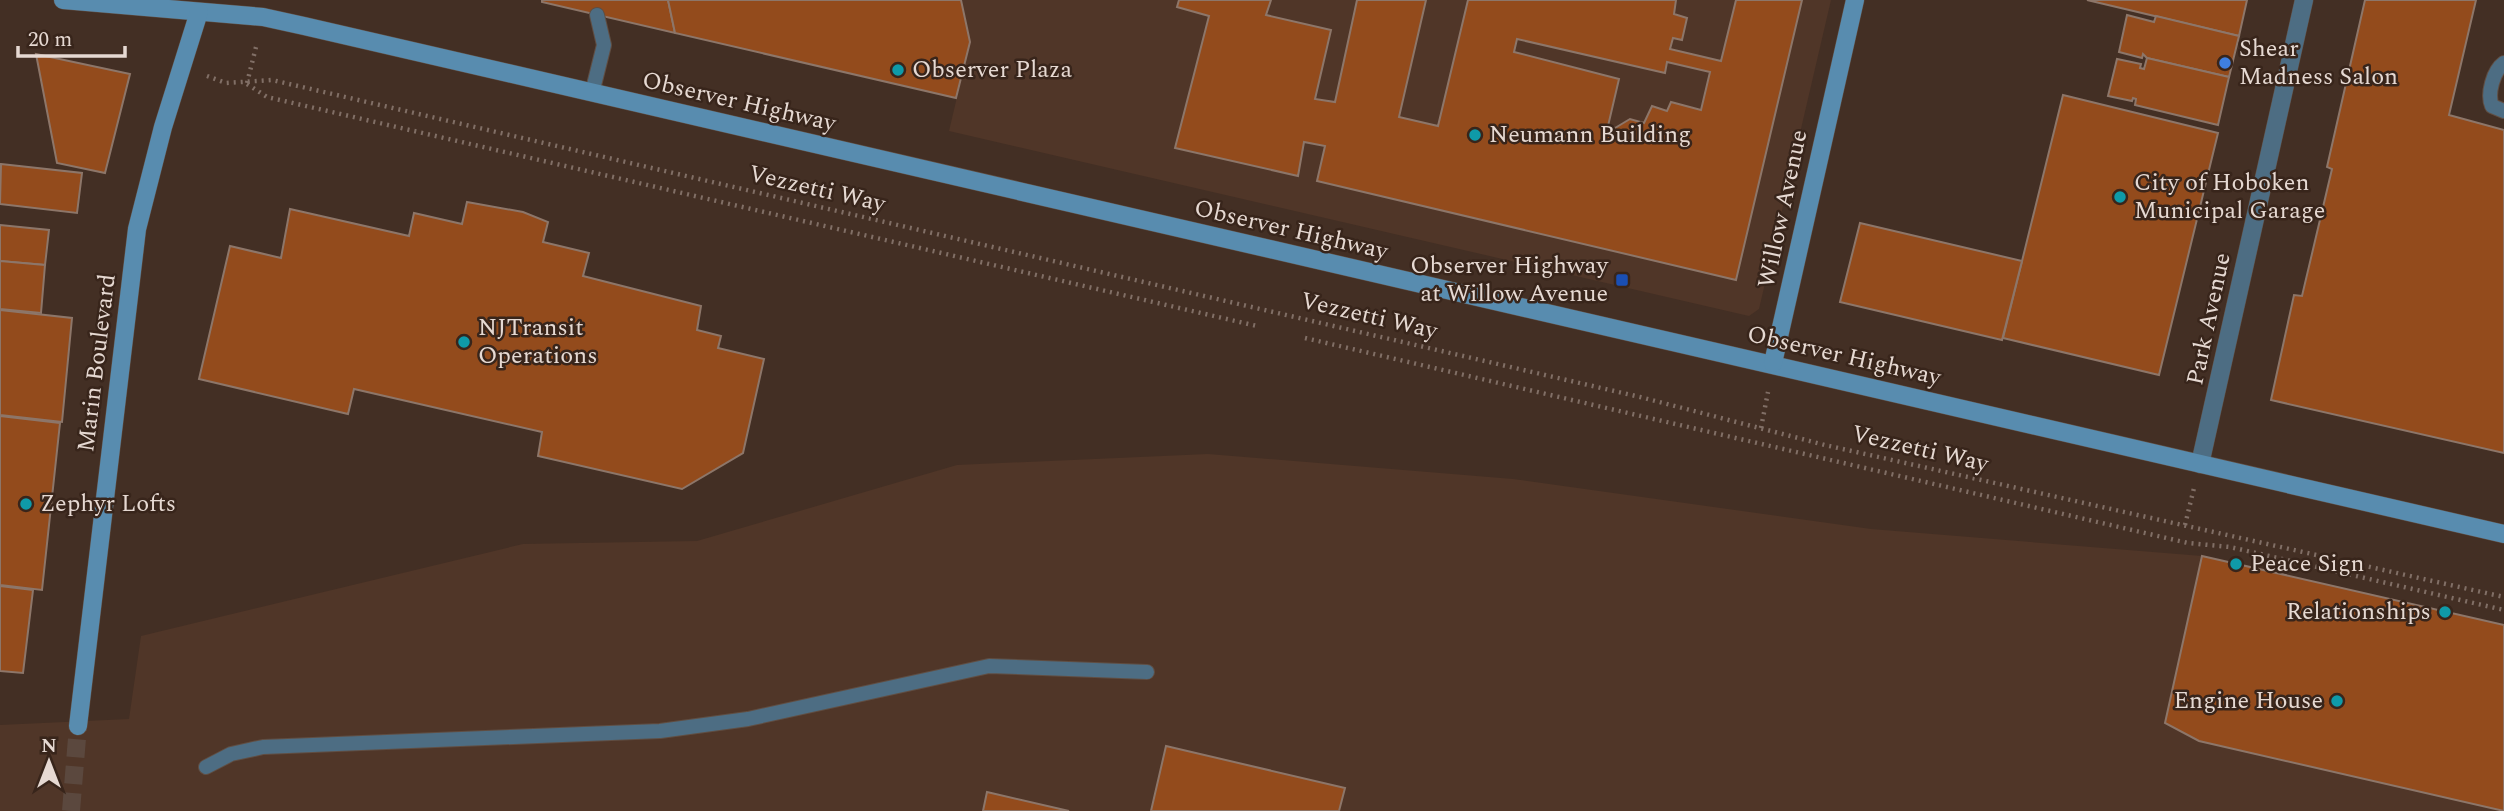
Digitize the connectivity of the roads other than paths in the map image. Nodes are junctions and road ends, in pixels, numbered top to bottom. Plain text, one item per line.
1 (63, 0) edge
2 (1855, 0) edge
3 (2304, 0) edge
4 (200, 12) junction
5 (597, 15) dead end
6 (2504, 62) edge
7 (592, 93) junction
8 (2504, 111) edge
9 (1773, 363) junction
10 (2200, 464) junction
11 (2504, 534) edge
12 (1147, 671) dead end
13 (78, 726) tunnel mouth
14 (206, 767) dead end

1 - 4 main road, Observer Highway
2 - 9 main road, Willow Avenue
3 - 10 street, Park Avenue
4 - 7 main road, Observer Highway
4 - 13 main road, Marin Boulevard
5 - 7 lane
6 - 8 lane
7 - 9 main road, Observer Highway
9 - 10 main road, Observer Highway
10 - 11 main road, Observer Highway
12 - 14 lane

